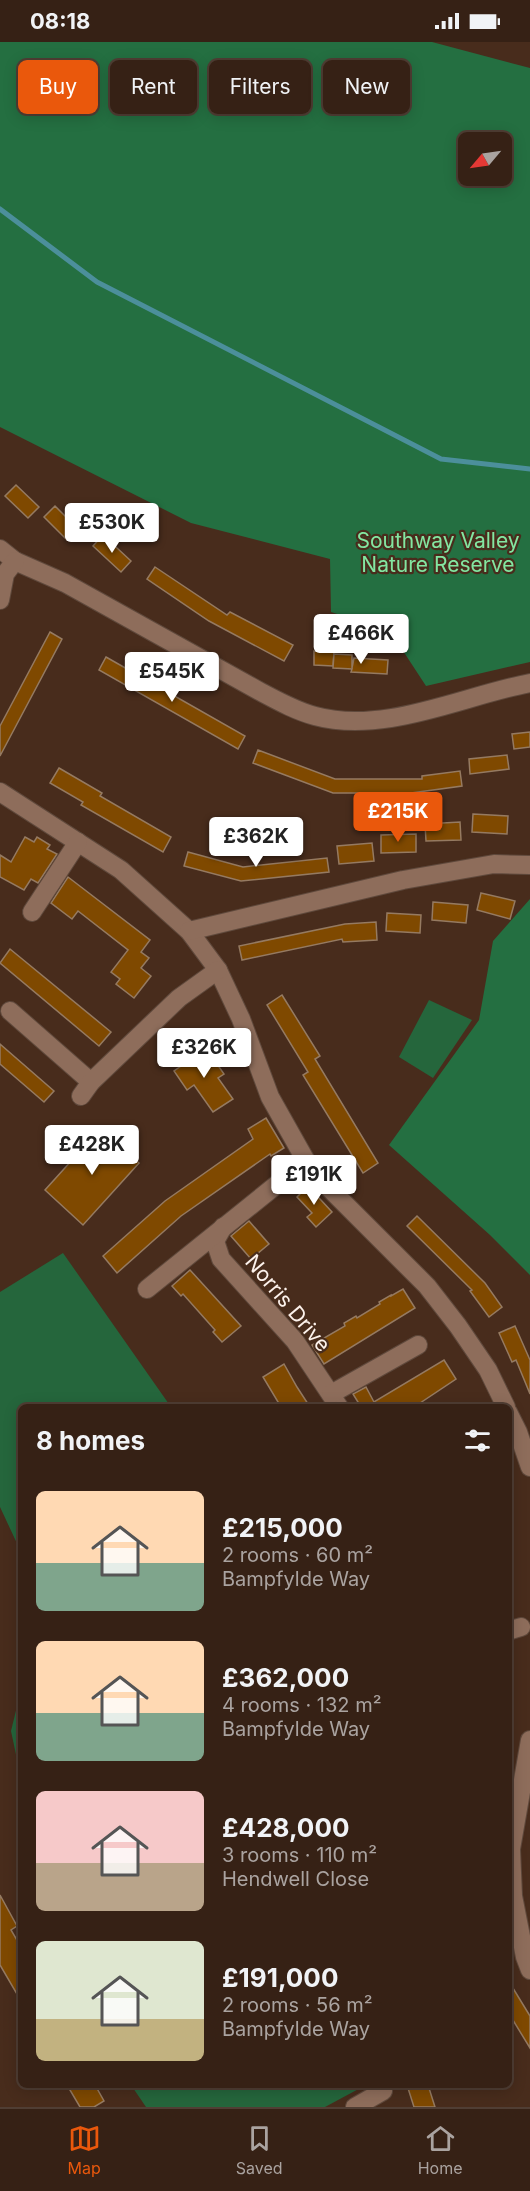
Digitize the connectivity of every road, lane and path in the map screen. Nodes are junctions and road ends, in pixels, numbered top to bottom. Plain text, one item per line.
1 (0, 549) edge
2 (15, 561) junction
3 (0, 600) edge
4 (530, 683) edge
5 (0, 792) edge
6 (78, 842) junction
7 (530, 864) edge
8 (32, 912) dead end
9 (189, 931) junction
10 (218, 970) junction
11 (10, 1011) dead end
12 (306, 1161) junction
13 (223, 1227) junction
14 (147, 1289) dead end
15 (418, 1345) dead end
16 (335, 1401) edge
17 (505, 1404) edge
18 (512, 1420) edge
19 (530, 1467) edge
20 (530, 1740) edge
21 (512, 1843) edge
22 (512, 1872) edge
23 (530, 1970) edge
24 (383, 2091) dead end
25 (355, 2107) edge

1 - 2 street
2 - 3 street
2 - 4 street
5 - 6 street
6 - 8 street
6 - 9 street
7 - 9 street
9 - 10 street
10 - 11 street
10 - 12 street
12 - 13 street
12 - 17 street
13 - 14 street
13 - 16 street, Norris Drive
15 - 16 street
18 - 19 street
20 - 21 street
22 - 23 street
24 - 25 street

